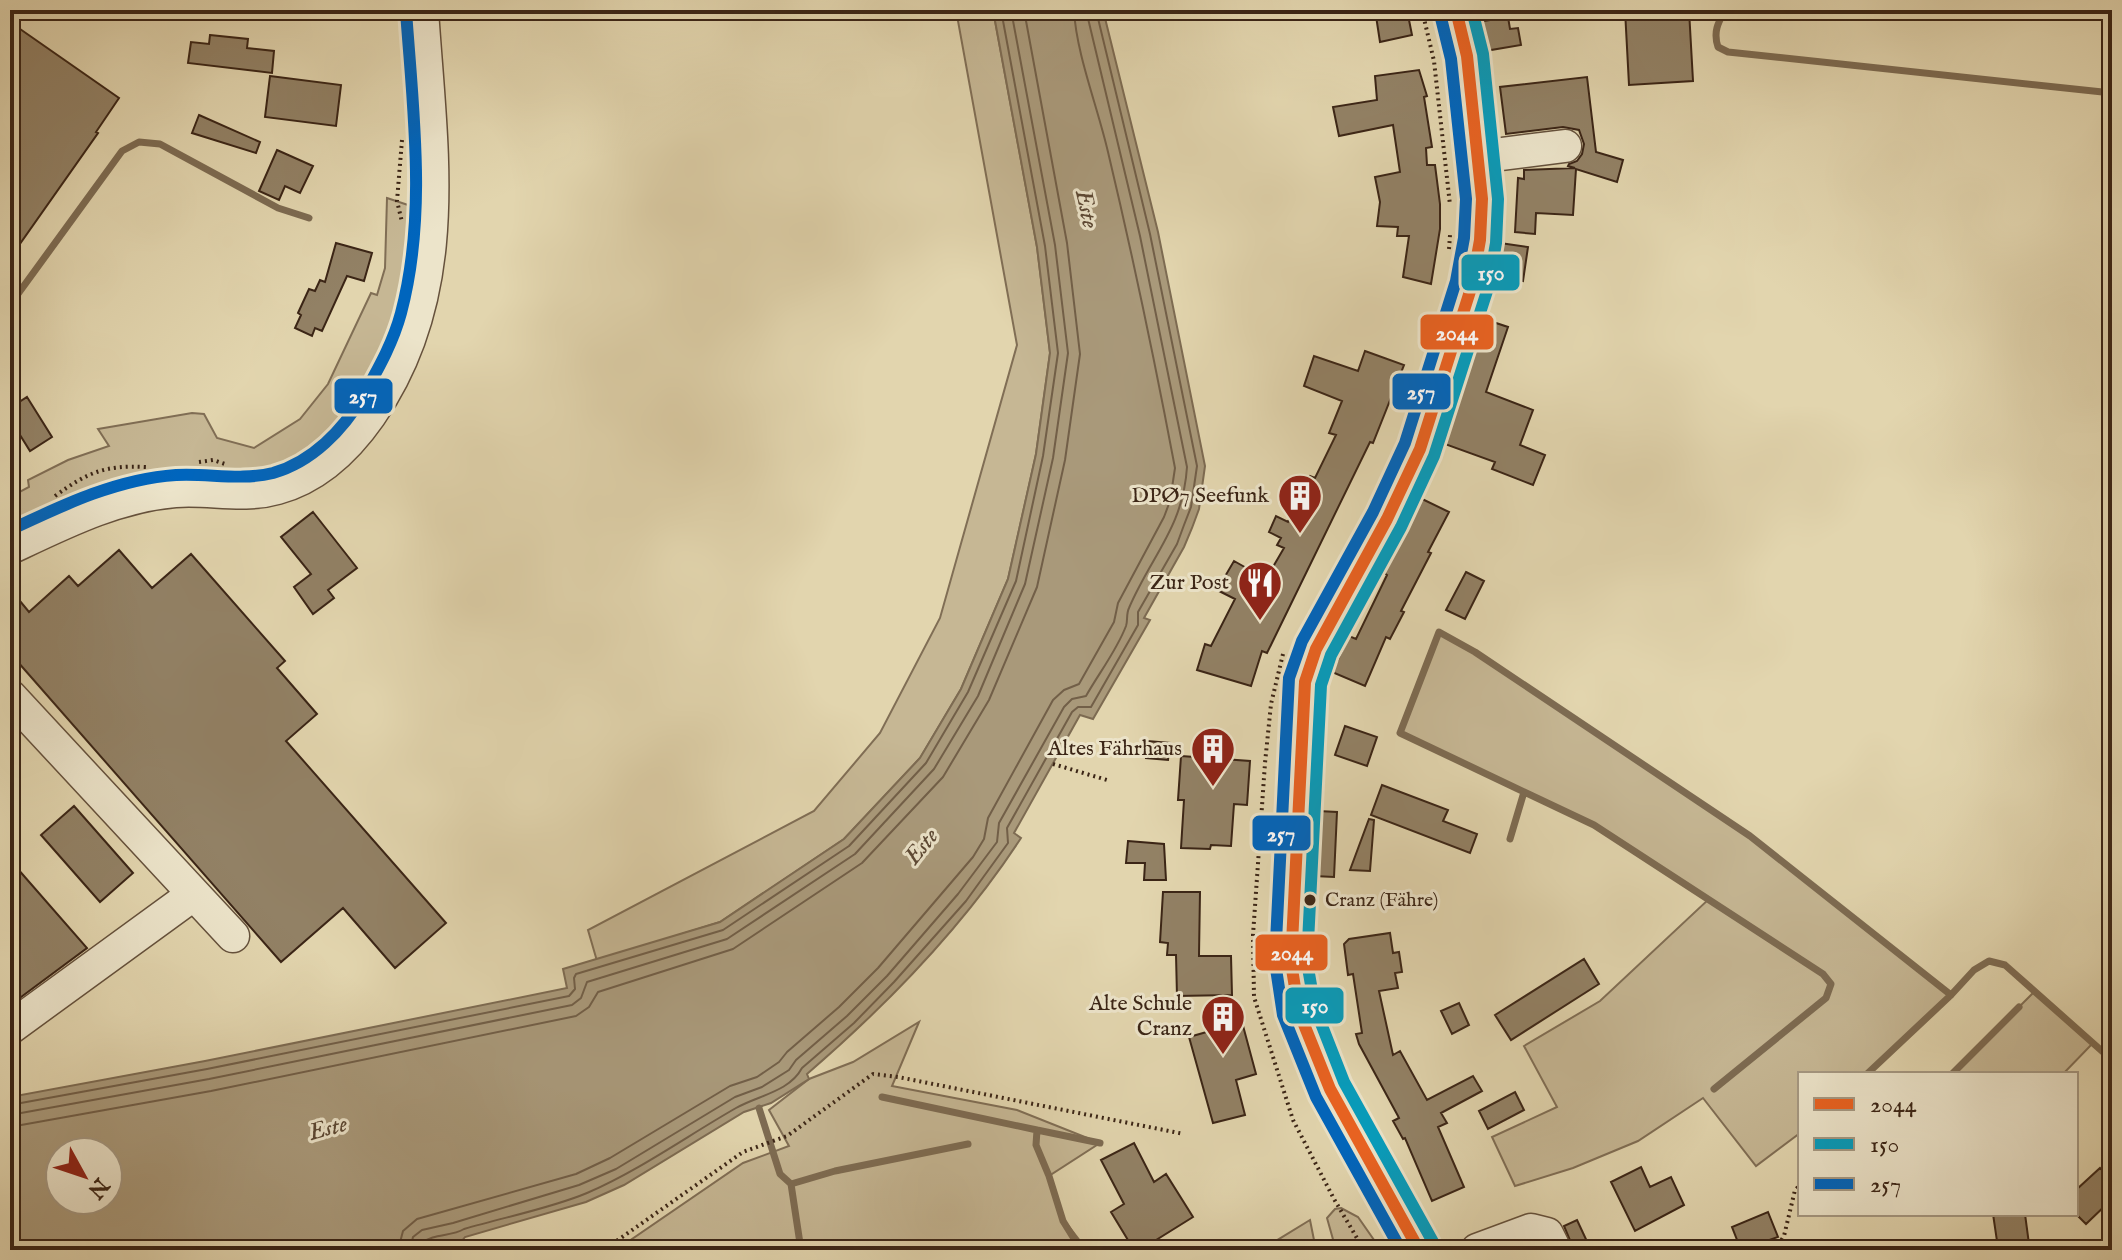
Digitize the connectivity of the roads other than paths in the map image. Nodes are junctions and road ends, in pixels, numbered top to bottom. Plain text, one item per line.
1 (422, 10) edge
2 (1456, 10) edge
3 (1565, 146) dead end
4 (1478, 157) junction
5 (10, 548) edge
6 (10, 696) edge
7 (194, 894) junction
8 (233, 936) dead end
9 (10, 1028) edge
10 (1419, 1250) edge
11 (1477, 1250) edge
12 (1555, 1250) edge

1 - 5 street
2 - 4 street
3 - 4 street
4 - 10 street
6 - 7 street
7 - 8 street
7 - 9 street
11 - 12 street

